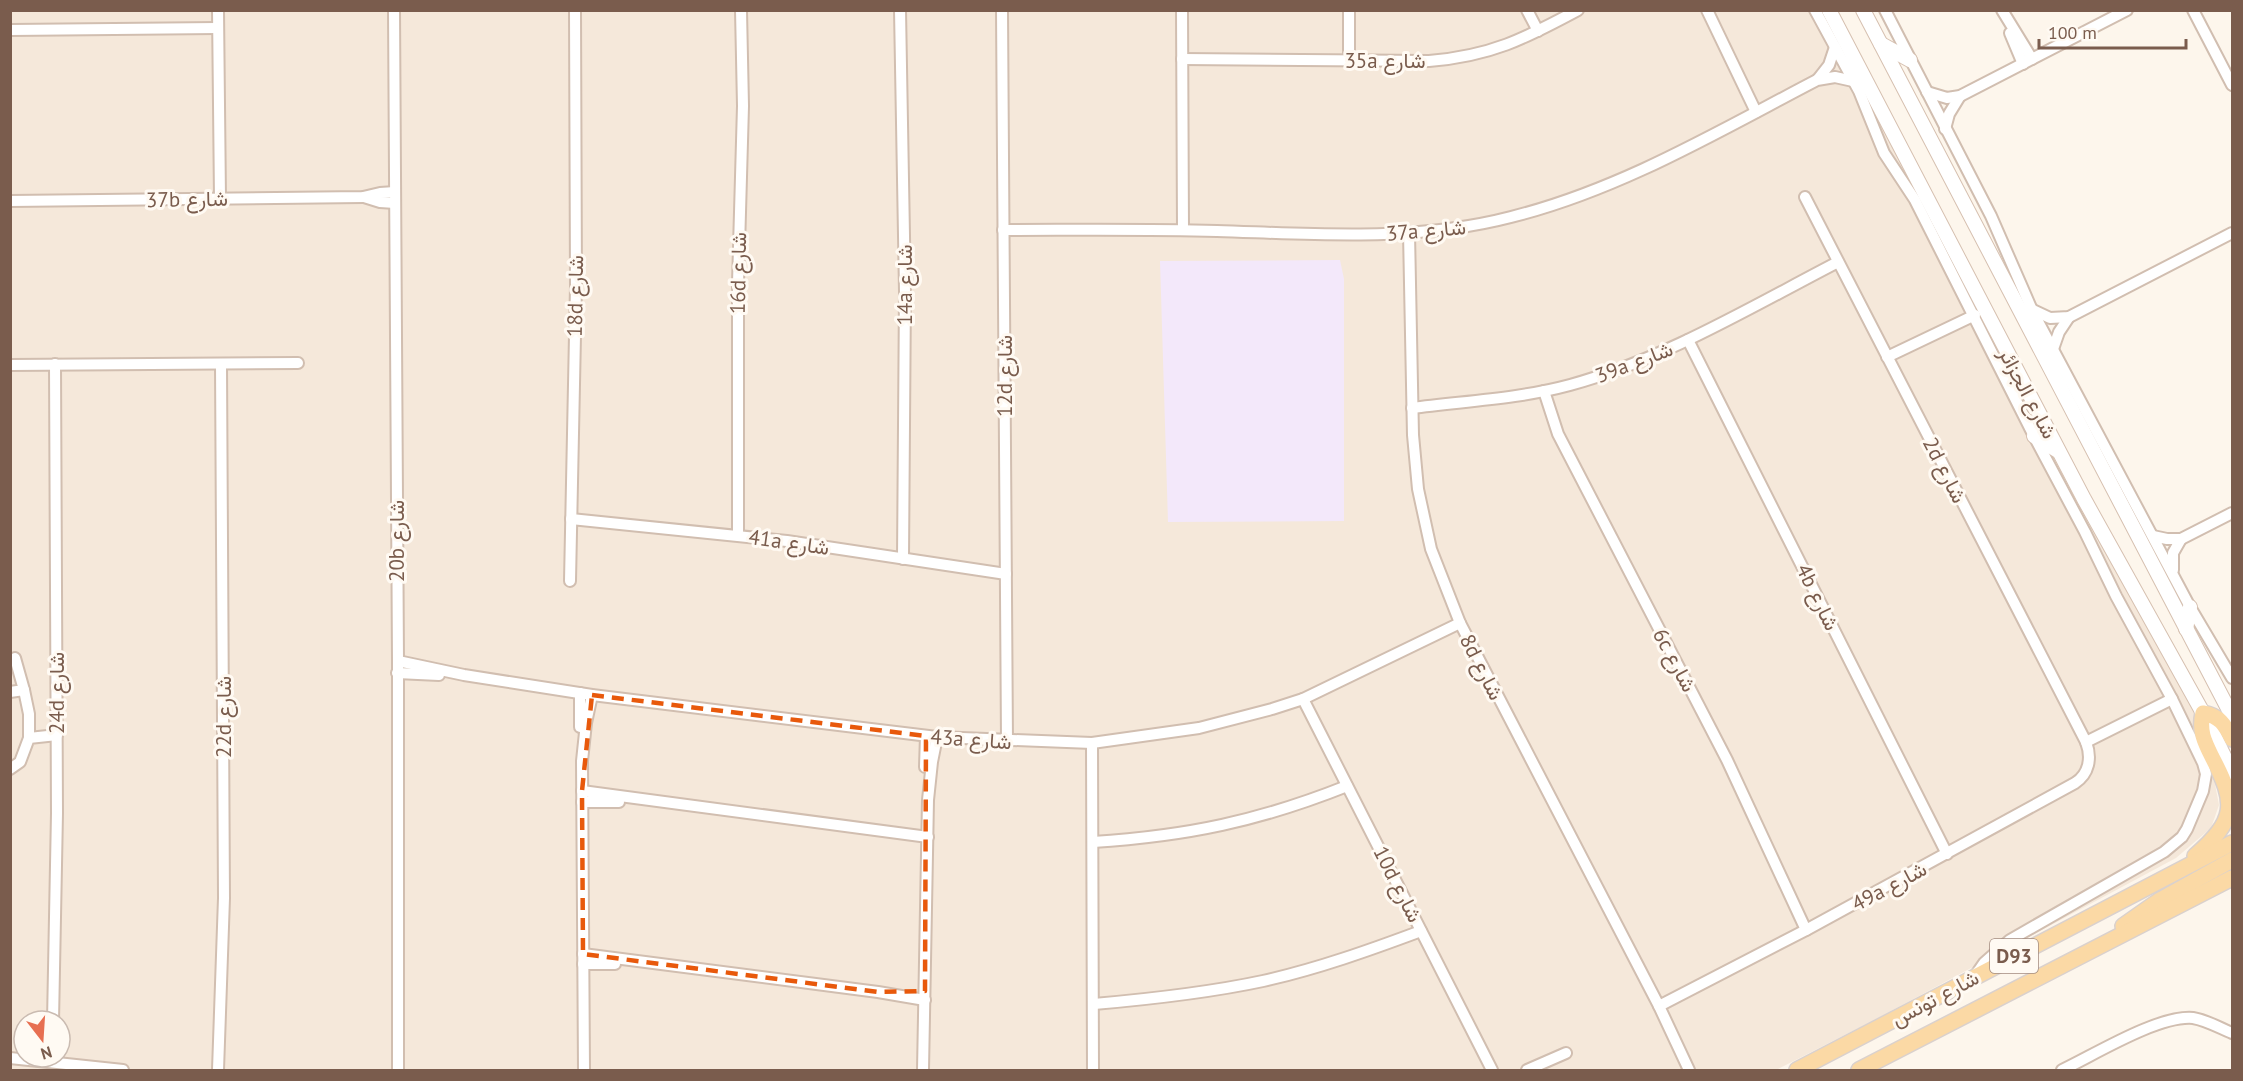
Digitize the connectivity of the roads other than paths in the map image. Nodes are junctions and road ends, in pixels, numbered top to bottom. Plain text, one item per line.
1 (218, 10) edge
2 (394, 10) edge
3 (575, 10) edge
4 (741, 10) edge
5 (900, 10) edge
6 (1002, 10) edge
7 (1182, 10) edge
8 (1349, 10) edge
9 (1527, 10) edge
10 (1578, 10) edge
11 (1707, 10) edge
12 (1815, 10) edge
13 (1829, 10) edge
14 (1863, 10) edge
15 (1885, 10) edge
16 (2127, 10) edge
17 (2193, 10) edge
18 (2002, 12) edge
19 (218, 28) junction
20 (10, 30) edge
21 (1538, 31) junction
22 (1881, 44) junction
23 (1835, 47) junction
24 (1182, 59) junction
25 (1349, 60) junction
26 (1910, 60) junction
27 (2027, 62) junction
28 (1817, 80) junction
29 (1853, 81) junction
30 (2232, 85) edge
31 (1927, 92) junction
32 (1960, 96) junction
33 (1756, 112) junction
34 (1945, 129) junction
35 (395, 197) junction
36 (1805, 197) dead end
37 (220, 199) junction
38 (10, 201) edge
39 (1004, 230) junction
40 (1184, 230) junction
41 (1409, 233) junction
42 (2232, 233) edge
43 (1838, 262) junction
44 (2032, 310) junction
45 (1975, 315) junction
46 (2069, 317) junction
47 (1688, 340) junction
48 (2053, 349) junction
49 (1887, 357) junction
50 (298, 363) dead end
51 (55, 364) junction
52 (221, 364) junction
53 (10, 365) edge
54 (1544, 391) junction
55 (1412, 408) junction
56 (2034, 436) junction
57 (2059, 452) junction
58 (2232, 513) edge
59 (571, 519) junction
60 (738, 535) junction
61 (2153, 536) junction
62 (2181, 539) junction
63 (903, 559) junction
64 (1006, 574) junction
65 (2174, 576) junction
66 (570, 582) dead end
67 (2190, 607) junction
68 (1460, 623) junction
69 (2186, 629) junction
70 (15, 658) dead end
71 (398, 661) junction
72 (397, 673) junction
73 (464, 675) junction
74 (2232, 678) edge
75 (24, 690) junction
76 (10, 692) edge
77 (580, 693) junction
78 (592, 695) junction
79 (1303, 699) junction
80 (2172, 699) junction
81 (2203, 713) junction
82 (2232, 716) edge
83 (57, 735) junction
84 (932, 737) junction
85 (29, 738) junction
86 (2232, 740) edge
87 (1007, 741) junction
88 (2086, 742) junction
89 (1092, 743) junction
90 (582, 761) junction
91 (10, 769) edge
92 (2232, 772) edge
93 (1347, 786) junction
94 (582, 796) junction
95 (928, 832) junction
96 (1093, 842) junction
97 (2232, 843) edge
98 (1947, 854) junction
99 (2232, 860) edge
100 (2177, 872) junction
101 (2232, 879) edge
102 (2232, 892) edge
103 (2195, 898) junction
104 (1806, 930) junction
105 (1422, 931) junction
106 (2097, 947) junction
107 (583, 959) junction
108 (1973, 979) junction
109 (925, 996) junction
110 (1094, 1004) junction
111 (1659, 1006) junction
112 (53, 1009) edge
113 (2232, 1034) edge
114 (1566, 1053) dead end
115 (72, 1063) edge
116 (1689, 1069) edge
117 (123, 1071) edge
118 (218, 1071) edge
119 (398, 1071) edge
120 (584, 1071) edge
121 (923, 1071) edge
122 (1093, 1071) edge
123 (1492, 1071) edge
124 (1527, 1071) edge
125 (1797, 1071) edge
126 (1859, 1071) edge
127 (2062, 1071) edge

1 - 19 street
2 - 35 street, 20b شارع
3 - 59 street, 18d شارع
4 - 60 street, 16d شارع
5 - 63 street, 14a شارع
6 - 39 street, 12d شارع
7 - 24 street
8 - 25 street
9 - 21 street
10 - 21 street, 35a شارع
11 - 33 street
12 - 23 street
13 - 57 main road, شارع الجزائر
14 - 22 main road, شارع الجزائر
15 - 26 street
16 - 27 street
17 - 30 street
18 - 27 street
19 - 20 street
19 - 37 street
21 - 25 street, 35a شارع
22 - 26 main road
22 - 69 main road, شارع الجزائر
23 - 28 street
23 - 29 street
24 - 25 street, 35a شارع
24 - 40 street
26 - 31 street
27 - 32 street
28 - 29 street, 37a شارع
28 - 33 street, 37a شارع
29 - 45 street
31 - 32 street
31 - 34 street
32 - 34 street
33 - 41 street, 37a شارع
34 - 44 street
35 - 37 street, 37b شارع
35 - 71 street, 20b شارع
36 - 43 street, 2d شارع
37 - 38 street, 37b شارع
39 - 40 street, 37a شارع
39 - 64 street, 12d شارع
40 - 41 street, 37a شارع
41 - 55 street, 8d شارع
42 - 46 street
43 - 47 street, 39a شارع
43 - 49 street, 2d شارع
44 - 46 street
44 - 48 street
45 - 49 street
45 - 56 street
46 - 48 street
47 - 54 street, 39a شارع
47 - 98 street, 4b شارع
48 - 61 street
49 - 88 street, 2d شارع
50 - 52 street
51 - 52 street
51 - 53 street
51 - 83 street, 24d شارع
52 - 118 street, 22d شارع
54 - 55 street, 39a شارع
54 - 104 street, 6c شارع
55 - 68 street, 8d شارع
56 - 57 main road
56 - 80 street
57 - 81 main road, شارع الجزائر
58 - 62 street
59 - 60 street, 41a شارع
59 - 66 street, 18d شارع
60 - 63 street, 41a شارع
61 - 62 street
61 - 65 street
62 - 65 street
63 - 64 street, 41a شارع
64 - 87 street, 12d شارع
65 - 67 street
67 - 69 main road
67 - 74 street
68 - 79 street, 43a شارع
68 - 111 street, 8d شارع
69 - 82 main road, شارع الجزائر
70 - 75 street
71 - 72 street, 20b شارع
71 - 73 street, 43a شارع
72 - 73 street, 43a شارع
72 - 119 street, 20b شارع
73 - 77 street, 43a شارع
75 - 76 street
75 - 85 street
77 - 78 street, 43a شارع
77 - 90 street
78 - 84 street, 43a شارع
78 - 90 street
79 - 89 street, 43a شارع
79 - 93 street, 10d شارع
80 - 88 street
80 - 108 street
81 - 86 main road
81 - 92 main road, شارع الجزائر
81 - 100 main road
83 - 85 street
83 - 112 street, 24d شارع
84 - 87 street, 43a شارع
84 - 95 street
85 - 91 street
87 - 89 street, 43a شارع
88 - 98 street, 49a شارع
89 - 96 street
90 - 94 street
93 - 96 street
93 - 105 street, 10d شارع
94 - 95 street
94 - 107 street
95 - 109 street
96 - 110 street
97 - 100 main road, شارع تونس / D93
98 - 104 street, 49a شارع
99 - 106 main road
100 - 108 main road, شارع تونس / D93
101 - 103 main road, شارع تونس / D93
102 - 103 main road
103 - 106 main road, شارع تونس / D93
104 - 111 street, 49a شارع
105 - 110 street
105 - 123 street, 10d شارع
106 - 126 main road, شارع تونس / D93
107 - 109 street
107 - 120 street
108 - 125 main road, شارع تونس / D93
109 - 121 street
110 - 122 street
111 - 116 street, 8d شارع
113 - 127 street
114 - 124 street
115 - 117 street

